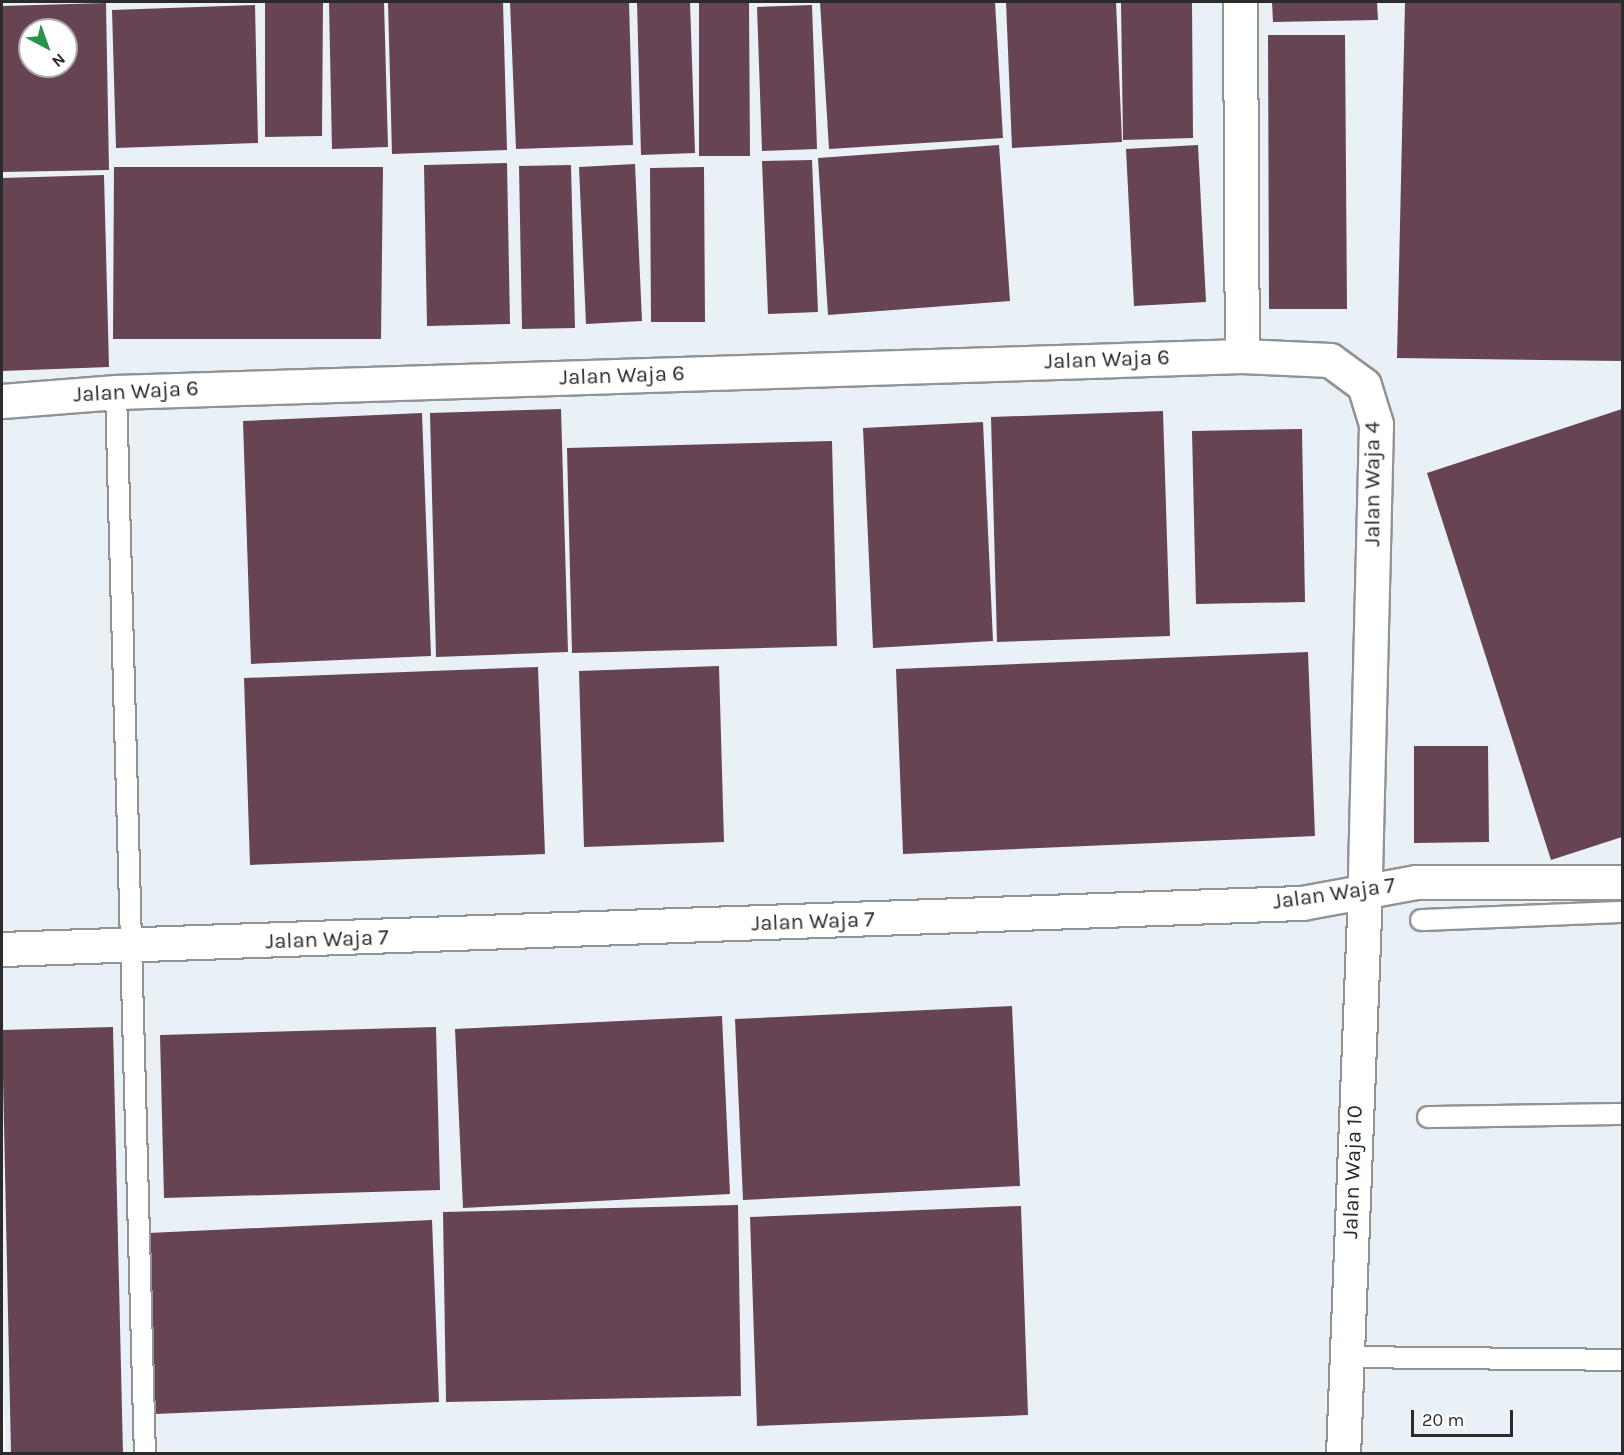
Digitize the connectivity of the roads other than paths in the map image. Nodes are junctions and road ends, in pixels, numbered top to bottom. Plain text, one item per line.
1 (1240, 2) edge
2 (1242, 356) junction
3 (116, 392) junction
4 (2, 401) edge
5 (1623, 882) edge
6 (1365, 890) junction
7 (1623, 912) edge
8 (1421, 920) dead end
9 (134, 947) junction
10 (2, 949) edge
11 (1623, 1114) edge
12 (1428, 1117) dead end
13 (1346, 1357) junction
14 (1623, 1360) edge
15 (146, 1454) edge
16 (1343, 1454) edge

1 - 2 street
2 - 3 street, Jalan Waja 6
2 - 6 street, Jalan Waja 4
3 - 4 street, Jalan Waja 6
3 - 9 lane
5 - 6 street, Jalan Waja 7
6 - 9 street, Jalan Waja 7
6 - 13 street, Jalan Waja 10
7 - 8 lane
9 - 10 street, Jalan Waja 7
9 - 15 lane
11 - 12 lane
13 - 14 lane
13 - 16 street, Jalan Waja 10

